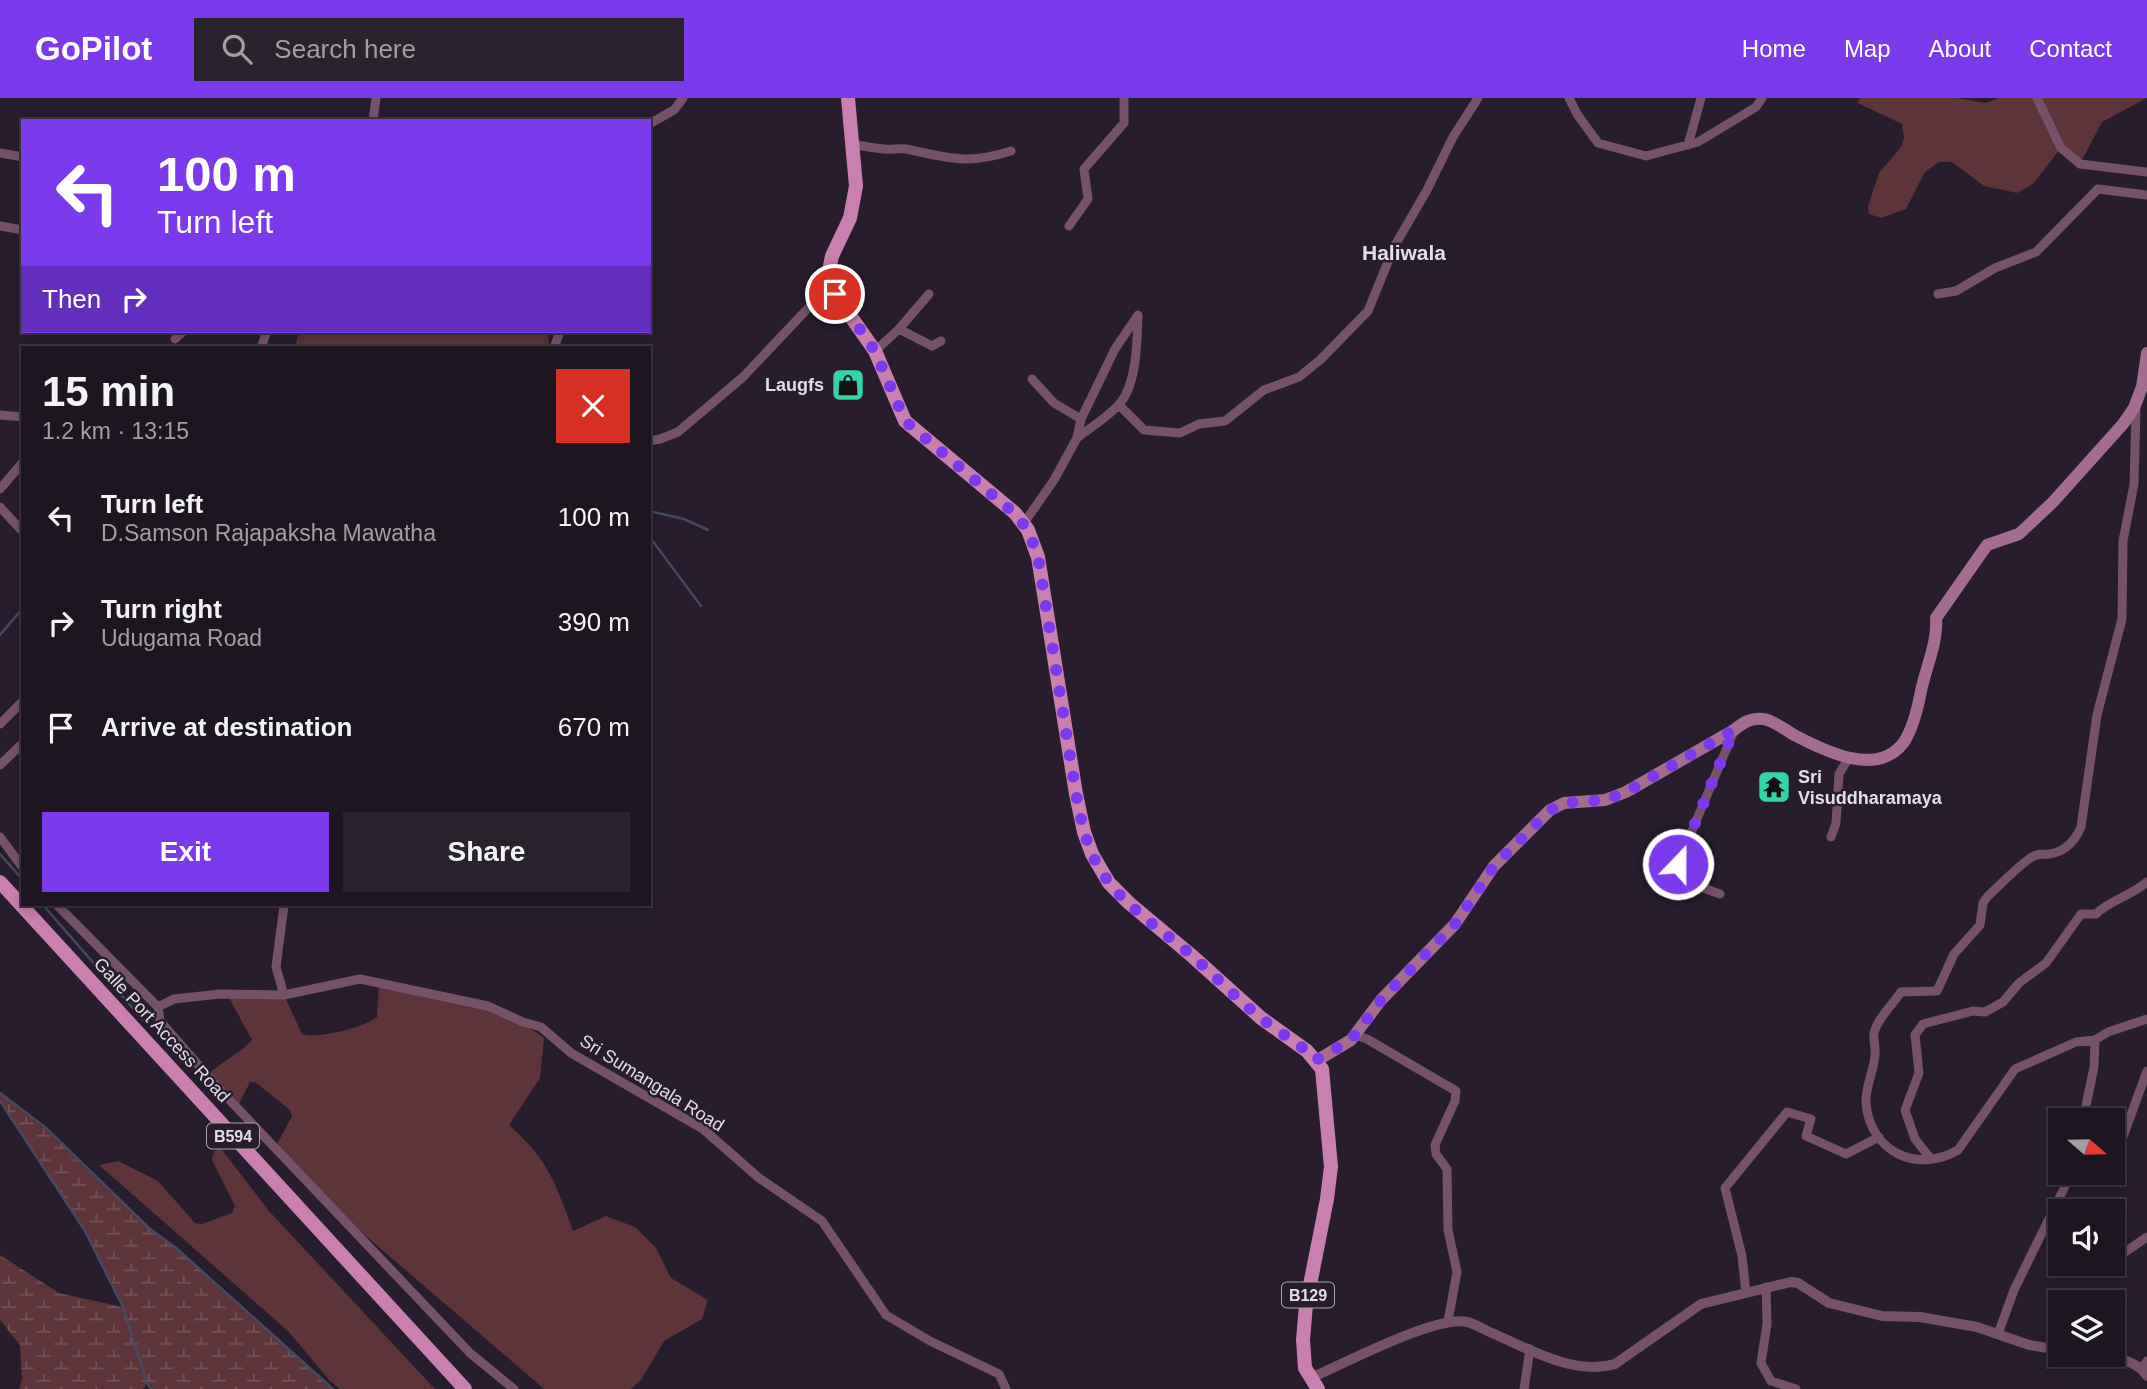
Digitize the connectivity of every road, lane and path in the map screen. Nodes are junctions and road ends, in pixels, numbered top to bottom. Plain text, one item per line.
1 (376, 98) edge
2 (683, 98) edge
3 (848, 98) edge
4 (1124, 98) edge
5 (1478, 98) edge
6 (1701, 98) edge
7 (1762, 98) edge
8 (2037, 98) edge
9 (1572, 99) edge
10 (373, 119) edge
11 (651, 123) edge
12 (851, 144) junction
13 (1688, 145) junction
14 (1010, 151) dead end
15 (0, 153) edge
16 (21, 157) edge
17 (2147, 172) edge
18 (2147, 195) edge
19 (0, 226) edge
20 (1069, 226) dead end
21 (21, 230) edge
22 (831, 284) junction
23 (929, 294) dead end
24 (1938, 294) dead end
25 (899, 329) junction
26 (182, 333) edge
27 (175, 339) dead end
28 (941, 341) dead end
29 (875, 351) junction
30 (2147, 353) edge
31 (1032, 379) dead end
32 (1119, 405) junction
33 (2134, 408) junction
34 (0, 415) edge
35 (21, 417) edge
36 (1081, 419) junction
37 (1077, 438) junction
38 (651, 441) edge
39 (21, 464) edge
40 (0, 489) edge
41 (0, 507) edge
42 (1024, 523) junction
43 (21, 530) edge
44 (21, 703) edge
45 (0, 724) edge
46 (1734, 730) junction
47 (21, 745) edge
48 (1848, 759) junction
49 (0, 765) edge
50 (0, 837) edge
51 (1830, 837) dead end
52 (21, 864) edge
53 (0, 882) edge
54 (2147, 882) edge
55 (1720, 894) dead end
56 (21, 905) edge
57 (22, 906) edge
58 (58, 906) edge
59 (284, 906) edge
60 (284, 995) junction
61 (158, 1007) junction
62 (2147, 1018) edge
63 (1351, 1040) junction
64 (2095, 1040) junction
65 (1316, 1060) junction
66 (2147, 1070) edge
67 (2085, 1108) edge
68 (2125, 1131) edge
69 (1879, 1137) junction
70 (1931, 1159) junction
71 (2066, 1185) edge
72 (2147, 1237) edge
73 (2125, 1252) edge
74 (1766, 1287) junction
75 (1746, 1293) junction
76 (1448, 1321) junction
77 (1998, 1334) junction
78 (2048, 1348) edge
79 (1530, 1349) junction
80 (2125, 1361) edge
81 (2145, 1368) edge
82 (1315, 1384) edge
83 (463, 1388) edge
84 (514, 1389) edge
85 (1006, 1389) edge
86 (1524, 1389) edge
87 (1796, 1389) edge

1 - 10 street
2 - 11 street
3 - 12 main road
4 - 20 street
5 - 32 street
6 - 13 street
7 - 13 street
8 - 17 street
9 - 13 street
12 - 14 street
12 - 22 main road
15 - 16 street
18 - 24 street
19 - 21 street
22 - 29 main road
22 - 38 street
23 - 25 street
25 - 28 street
25 - 29 street
26 - 27 street
29 - 42 main road
30 - 33 main road
31 - 36 street
32 - 36 street
32 - 37 street
33 - 48 main road
33 - 69 street
34 - 35 street
36 - 37 street
37 - 42 street
39 - 40 street
41 - 43 street
42 - 65 main road
44 - 45 street
46 - 48 main road
46 - 55 street
46 - 63 main road
47 - 49 street
48 - 51 street
50 - 52 street
53 - 56 main road, Galle Port Access Road / B594
54 - 70 street
57 - 83 main road, Galle Port Access Road / B594
58 - 61 street
59 - 60 street
60 - 61 street, Sri Sumangala Road
60 - 85 street, Sri Sumangala Road
61 - 84 street
62 - 64 street
63 - 65 main road
63 - 76 street
64 - 67 street
64 - 70 street
65 - 82 main road, B129
66 - 68 street
69 - 70 street
69 - 75 street
71 - 77 street
72 - 73 street
74 - 75 street
74 - 77 street
74 - 87 street
75 - 79 street
76 - 79 street
76 - 82 street
77 - 78 street
79 - 86 street
80 - 81 street

